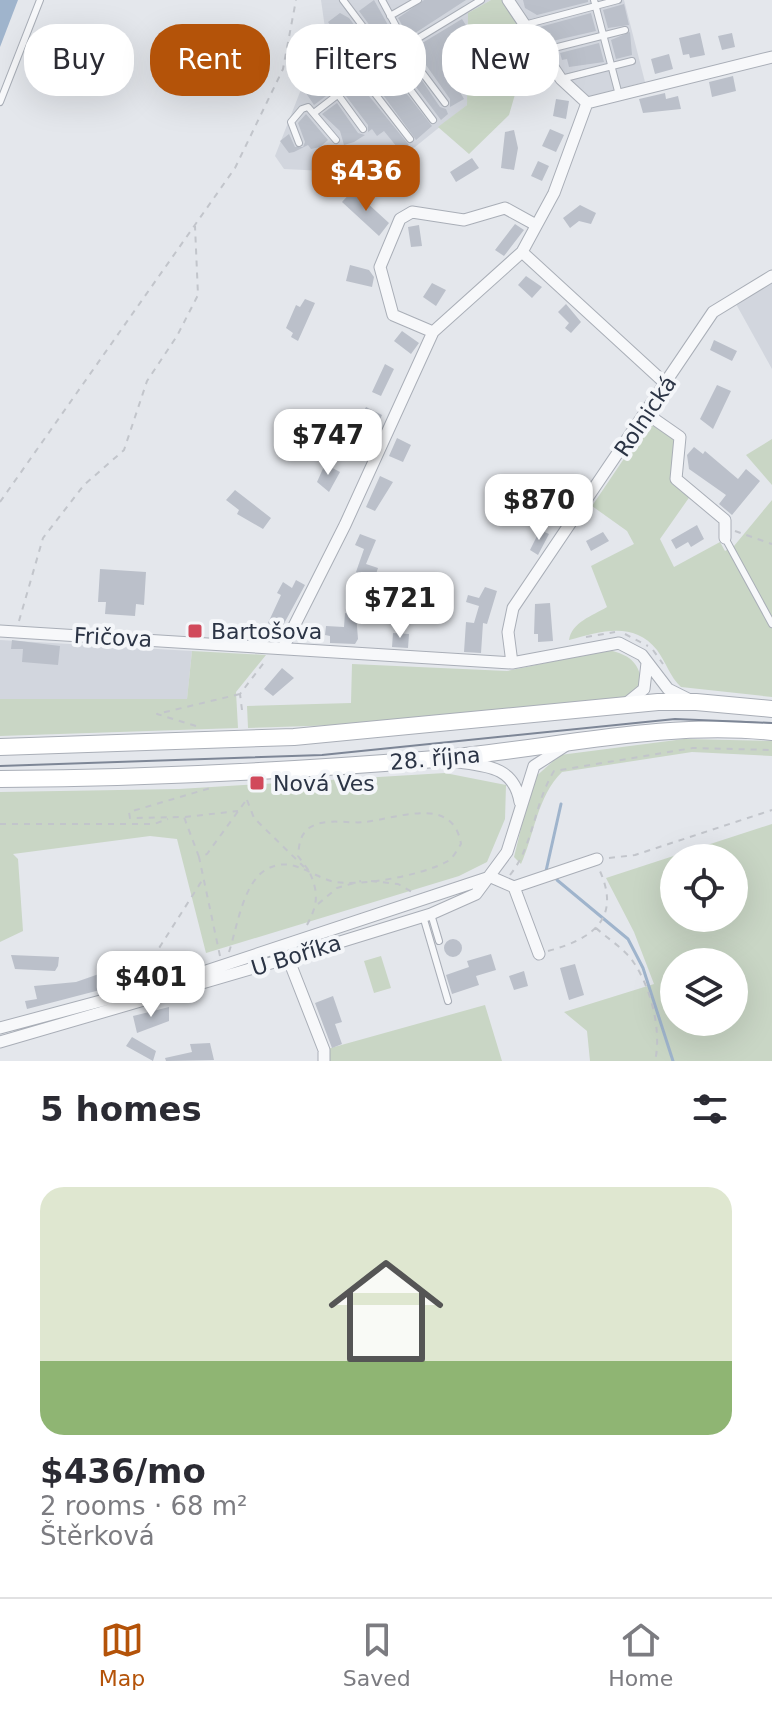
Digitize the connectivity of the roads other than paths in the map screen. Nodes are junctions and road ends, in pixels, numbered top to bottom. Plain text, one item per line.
1 (40, 0) edge
2 (343, 0) edge
3 (382, 0) edge
4 (418, 0) edge
5 (481, 0) edge
6 (508, 0) edge
7 (618, 0) edge
8 (595, 3) edge
9 (390, 16) junction
10 (360, 24) edge
11 (395, 24) edge
12 (523, 24) edge
13 (527, 24) edge
14 (625, 30) dead end
15 (426, 33) edge
16 (604, 35) junction
17 (559, 47) edge
18 (772, 57) edge
19 (632, 61) dead end
20 (612, 66) junction
21 (559, 76) edge
22 (426, 78) edge
23 (561, 79) junction
24 (619, 95) junction
25 (337, 96) edge
26 (339, 96) edge
27 (377, 96) edge
28 (414, 96) edge
29 (0, 102) edge
30 (445, 103) dead end
31 (587, 103) junction
32 (314, 113) junction
33 (433, 120) dead end
34 (363, 129) dead end
35 (410, 139) dead end
36 (336, 140) dead end
37 (299, 143) dead end
38 (536, 225) junction
39 (522, 252) junction
40 (772, 276) edge
41 (433, 332) junction
42 (667, 385) junction
43 (647, 414) junction
44 (725, 534) joint
45 (772, 624) edge
46 (0, 631) edge
47 (283, 648) junction
48 (512, 663) junction
49 (647, 663) junction
50 (696, 702) junction
51 (623, 705) junction
52 (772, 709) edge
53 (772, 732) edge
54 (565, 746) junction
55 (0, 747) edge
56 (435, 759) junction
57 (0, 779) edge
58 (521, 802) junction
59 (596, 859) road end
60 (491, 877) junction
61 (510, 883) junction
62 (427, 915) junction
63 (439, 941) dead end
64 (539, 954) road end
65 (288, 958) junction
66 (225, 966) junction
67 (448, 1001) dead end
68 (65, 1010) junction
69 (69, 1023) junction
70 (0, 1028) edge
71 (0, 1042) edge
72 (324, 1061) edge

1 - 29 lane
2 - 10 lane
3 - 9 lane
4 - 9 lane
5 - 15 lane
6 - 12 street
7 - 8 lane
8 - 13 lane
8 - 16 lane
9 - 11 lane
14 - 16 lane
16 - 17 lane
16 - 20 lane
18 - 24 street
19 - 20 lane
20 - 23 lane
20 - 24 lane
21 - 23 street
22 - 30 lane
23 - 31 street
24 - 31 street
25 - 32 lane
26 - 34 lane
27 - 35 lane
28 - 33 lane
31 - 38 street
32 - 36 lane
32 - 37 lane
38 - 39 street
38 - 41 street
39 - 41 street
39 - 42 street
40 - 42 street, Rolnická
41 - 47 street
42 - 43 street, Rolnická
43 - 44 street
43 - 48 street, Rolnická
44 - 45 lane
46 - 47 street, Fričova
47 - 48 street, Fričova
48 - 49 street, Fričova
49 - 50 street, Fričova
49 - 51 street
50 - 51 main road, 28. října
50 - 52 main road, 28. října
51 - 55 main road, 28. října
53 - 54 main road, 28. října
54 - 56 main road, 28. října
54 - 58 street, U Boříka
56 - 57 main road, 28. října
56 - 58 street
58 - 60 street, U Boříka
59 - 61 street
60 - 61 street
60 - 62 street, U Boříka
60 - 66 street, U Boříka
61 - 64 street
62 - 63 lane
62 - 65 street, U Boříka
62 - 67 lane
65 - 66 street, U Boříka
65 - 72 street
66 - 68 street, U Boříka
66 - 69 street, U Boříka
68 - 69 lane
68 - 70 street, U Boříka
69 - 71 street, U Boříka

